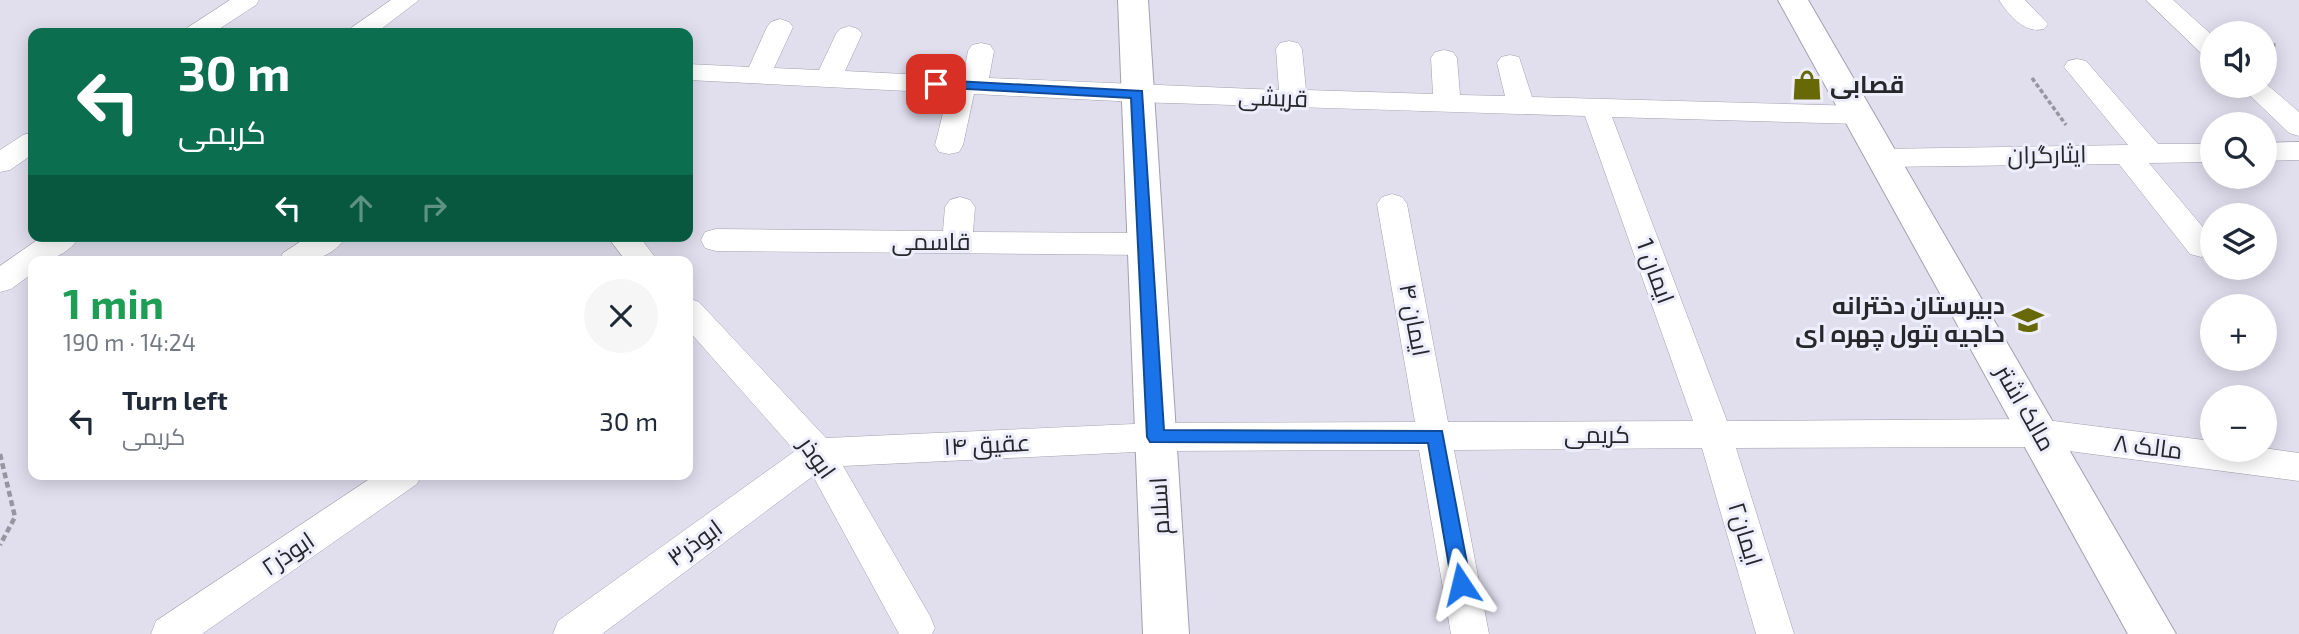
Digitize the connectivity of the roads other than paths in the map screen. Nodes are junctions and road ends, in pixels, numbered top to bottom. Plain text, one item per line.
1 (247, 0) edge
2 (407, 0) edge
3 (1133, 0) edge
4 (1793, 0) edge
5 (2011, 0) edge
6 (2158, 0) edge
7 (2035, 24) dead end
8 (780, 27) dead end
9 (204, 28) edge
10 (375, 28) edge
11 (849, 34) dead end
12 (2200, 38) edge
13 (1289, 49) dead end
14 (981, 51) dead end
15 (1444, 58) dead end
16 (1510, 63) dead end
17 (2077, 67) dead end
18 (693, 72) edge
19 (758, 75) junction
20 (828, 79) junction
21 (969, 86) junction
22 (1137, 94) junction
23 (2266, 98) edge
24 (1293, 99) junction
25 (1447, 103) junction
26 (1521, 105) junction
27 (1595, 107) junction
28 (1858, 115) junction
29 (2299, 127) edge
30 (28, 144) edge
31 (949, 145) dead end
32 (2299, 151) edge
33 (2277, 152) edge
34 (2200, 153) edge
35 (2139, 154) junction
36 (1883, 158) junction
37 (0, 163) edge
38 (1392, 204) dead end
39 (960, 207) dead end
40 (716, 240) dead end
41 (57, 242) edge
42 (627, 242) edge
43 (957, 242) junction
44 (1145, 244) junction
45 (2200, 245) edge
46 (38, 256) edge
47 (639, 256) edge
48 (28, 263) edge
49 (0, 281) edge
50 (693, 316) edge
51 (2038, 433) junction
52 (1715, 435) junction
53 (1436, 436) junction
54 (1156, 437) junction
55 (818, 453) junction
56 (2299, 467) edge
57 (396, 480) edge
58 (916, 628) dead end
59 (170, 634) edge
60 (572, 634) edge
61 (1166, 634) edge
62 (1470, 634) edge
63 (1775, 634) edge
64 (2153, 634) edge

1 - 9 street
2 - 10 street
3 - 22 street, اسلام
4 - 28 street, مالک اشتر
5 - 7 street
6 - 12 street
8 - 19 street
11 - 20 street
13 - 24 street
14 - 21 street
15 - 25 street
16 - 26 street
17 - 35 street
18 - 19 street, قریشی
19 - 20 street, قریشی
20 - 21 street, قریشی
21 - 22 street, قریشی
21 - 31 street
22 - 24 street, قریشی
22 - 44 street, اسلام
23 - 29 street
24 - 25 street, قریشی
25 - 26 street, قریشی
26 - 27 street, قریشی
27 - 28 street, قریشی
27 - 52 street, ایمان 1
28 - 36 street, مالک اشتر
30 - 37 street
32 - 33 street
34 - 35 street, ایثارگران
35 - 36 street, ایثارگران
35 - 45 street
36 - 51 street, مالک اشتر
38 - 53 street, ایمان ۴
39 - 43 street
40 - 43 street, قاسمی
41 - 46 street
42 - 47 street
43 - 44 street, قاسمی
44 - 54 street, اسلام
48 - 49 street
50 - 55 street, ابوذر
51 - 52 street, کریمی
51 - 56 street, مالک ۸
51 - 64 street, مالک اشتر
52 - 53 street, کریمی
52 - 63 street, ایمان۲
53 - 54 street, کریمی
53 - 62 street, ایمان ۴
54 - 55 street, عقیق ۱۴
54 - 61 street, اسلام
55 - 58 street, ابوذر
55 - 60 street, ابوذر۳
57 - 59 street, ابوذر۲

